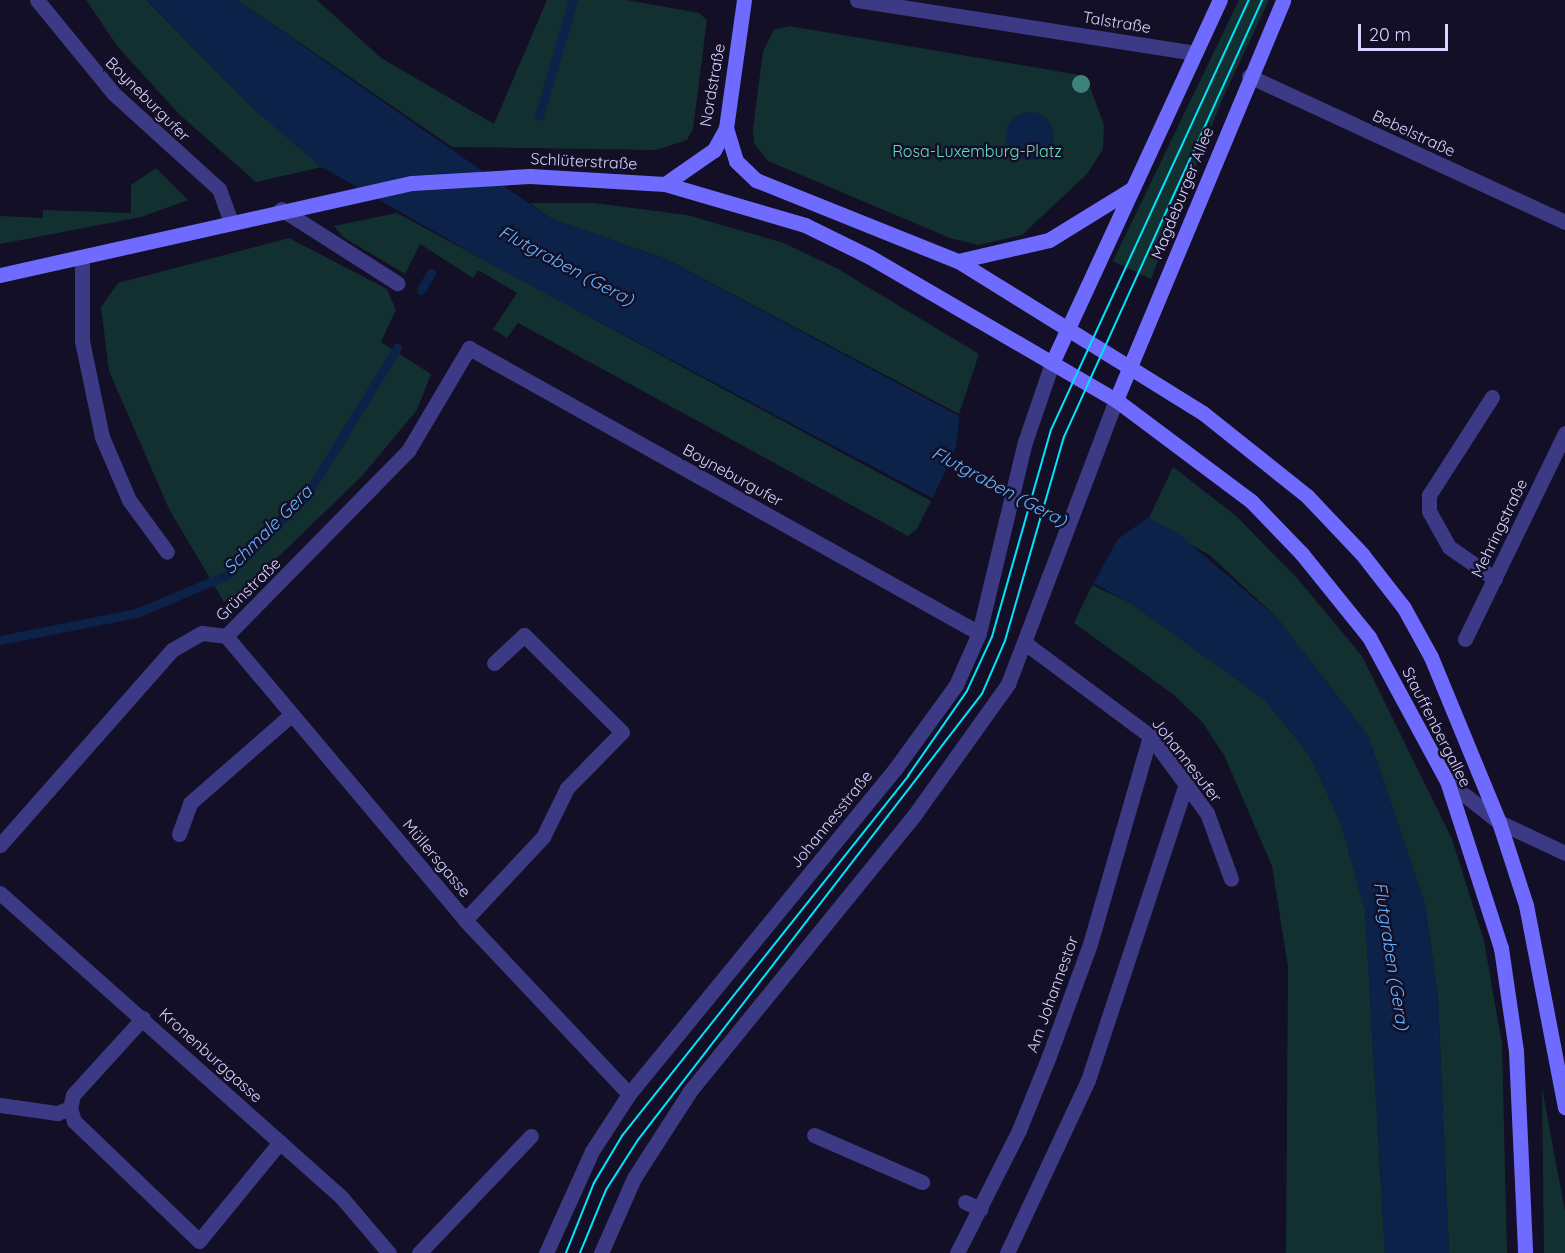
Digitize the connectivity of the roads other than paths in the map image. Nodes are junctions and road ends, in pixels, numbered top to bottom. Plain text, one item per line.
1 (37, 0) edge
2 (744, 0) edge
3 (856, 0) edge
4 (1220, 0) edge
5 (1283, 0) edge
6 (1194, 53) junction
7 (1249, 76) junction
8 (726, 128) junction
9 (665, 184) junction
10 (1131, 190) junction
11 (281, 209) junction
12 (231, 222) junction
13 (1565, 222) edge
14 (82, 260) junction
15 (958, 261) junction
16 (0, 275) edge
17 (397, 283) dead end
18 (1067, 328) junction
19 (469, 348) joint
20 (1052, 363) junction
21 (1131, 367) junction
22 (1492, 397) dead end
23 (1116, 400) junction
24 (1565, 433) edge
25 (167, 552) dead end
26 (1495, 579) junction
27 (979, 633) junction
28 (226, 636) junction
29 (1465, 639) dead end
30 (1025, 643) junction
31 (494, 663) dead end
32 (292, 714) junction
33 (1150, 736) junction
34 (1447, 781) junction
35 (1186, 784) junction
36 (1499, 822) junction
37 (179, 834) dead end
38 (0, 845) edge
39 (1565, 853) edge
40 (1231, 879) dead end
41 (0, 893) edge
42 (465, 920) junction
43 (143, 1018) junction
44 (629, 1094) junction
45 (0, 1105) edge
46 (70, 1107) junction
47 (1565, 1107) edge
48 (814, 1135) dead end
49 (531, 1136) dead end
50 (280, 1142) junction
51 (922, 1182) dead end
52 (965, 1202) dead end
53 (981, 1209) junction
54 (389, 1253) edge
55 (419, 1253) edge
56 (546, 1253) edge
57 (601, 1253) edge
58 (957, 1253) edge
59 (1007, 1253) edge
60 (1525, 1253) edge

1 - 12 street, Boyneburgufer
2 - 8 main road, Nordstraße
3 - 6 street, Talstraße
4 - 6 main road
5 - 7 main road, Magdeburger Allee
6 - 10 main road
7 - 13 street, Bebelstraße
7 - 21 main road, Magdeburger Allee
8 - 9 main road, Nordstraße
8 - 15 main road
9 - 11 main road, Schlüterstraße
9 - 20 main road, Schlüterstraße
10 - 15 main road
10 - 18 main road
11 - 12 main road, Schlüterstraße
11 - 17 street
12 - 14 main road, Schlüterstraße
14 - 16 main road, Schlüterstraße
14 - 25 street
15 - 18 main road
18 - 20 main road
18 - 21 main road, Stauffenbergallee
19 - 27 street, Boyneburgufer
19 - 28 street, Grünstraße
20 - 23 main road, Stauffenbergallee
20 - 27 street, Johannesstraße
21 - 23 main road, Magdeburger Allee
21 - 36 main road, Stauffenbergallee
22 - 26 street
23 - 30 street
23 - 34 main road, Stauffenbergallee
24 - 26 street, Mehringstraße
26 - 29 street, Mehringstraße
27 - 44 street, Johannesstraße
28 - 32 street, Müllersgasse
28 - 38 street, Grünstraße
30 - 33 street, Johannesufer
30 - 57 street
31 - 42 street
32 - 37 street
32 - 42 street, Müllersgasse
33 - 35 street, Johannesufer
33 - 53 street, Am Johannestor
34 - 36 street
34 - 60 main road, Stauffenbergallee
35 - 40 street, Johannesufer
35 - 59 street
36 - 39 street
36 - 47 main road, Stauffenbergallee
41 - 43 street, Kronenburggasse
42 - 44 street, Müllersgasse
43 - 46 street
43 - 50 street, Kronenburggasse
44 - 56 street, Johannesstraße
45 - 46 street
46 - 50 street
48 - 51 street
49 - 55 street
50 - 54 street, Kronenburggasse
52 - 53 street
53 - 58 street, Am Johannestor

